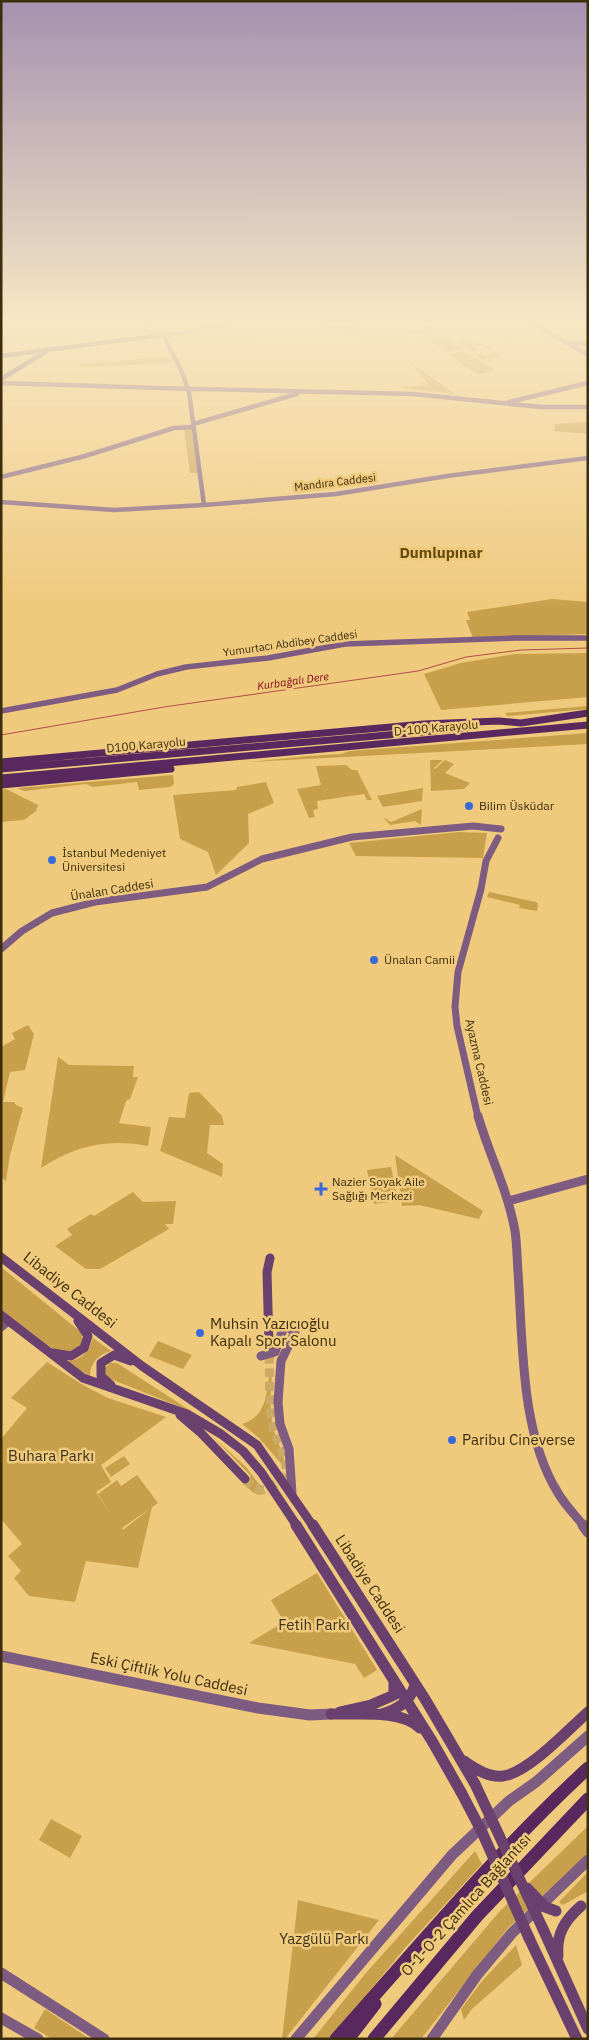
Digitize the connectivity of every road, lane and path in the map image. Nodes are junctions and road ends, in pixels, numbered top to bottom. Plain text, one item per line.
1 (192, 419) edge
2 (213, 419) edge
3 (193, 425) junction
4 (588, 460) edge
5 (1, 477) edge
6 (1, 502) edge
7 (204, 505) junction
8 (588, 636) edge
9 (1, 711) edge
10 (588, 715) edge
11 (521, 723) junction
12 (588, 725) edge
13 (293, 744) joint
14 (287, 754) junction
15 (1, 762) edge
16 (1, 769) edge
17 (1, 778) edge
18 (1, 785) edge
19 (501, 829) joint
20 (22, 931) junction
21 (1, 944) edge
22 (1, 948) edge
23 (588, 1178) edge
24 (510, 1199) junction
25 (1, 1257) edge
26 (270, 1258) dead end
27 (75, 1316) junction
28 (4, 1321) edge
29 (268, 1345) tunnel mouth
30 (44, 1350) junction
31 (261, 1356) dead end
32 (142, 1366) junction
33 (125, 1393) junction
34 (173, 1410) junction
35 (245, 1479) tunnel mouth
36 (292, 1493) junction
37 (588, 1532) edge
38 (1, 1656) edge
39 (407, 1694) junction
40 (588, 1712) edge
41 (331, 1714) junction
42 (373, 1716) junction
43 (588, 1736) edge
44 (432, 1741) junction
45 (462, 1759) junction
46 (588, 1768) edge
47 (588, 1799) edge
48 (588, 1860) edge
49 (519, 1879) junction
50 (584, 1904) edge
51 (415, 1952) junction
52 (1, 1973) edge
53 (562, 1973) junction
54 (1, 2018) edge
55 (588, 2029) edge
56 (38, 2039) edge
57 (104, 2039) edge
58 (296, 2039) edge
59 (336, 2039) edge
60 (348, 2039) edge
61 (374, 2039) edge
62 (432, 2039) edge
63 (577, 2039) edge

1 - 3 street
2 - 3 street
3 - 5 street
3 - 7 street
4 - 7 street, Mandıra Caddesi
6 - 7 street, Mandıra Caddesi
8 - 9 street, Yumurtacı Abdibey Caddesi
10 - 11 highway
10 - 11 highway
11 - 13 highway, D-100 Karayolu
11 - 15 highway
12 - 14 highway, D-100 Karayolu
13 - 16 highway, D100 Karayolu
14 - 17 highway, D100 Karayolu
14 - 18 highway
19 - 20 street, Ünalan Caddesi
19 - 24 street, Ayazma Caddesi
20 - 21 street
20 - 22 street, Ünalan Caddesi
23 - 24 street
24 - 37 street, Ayazma Caddesi
25 - 27 main road, Libadiye Caddesi
26 - 29 main road
27 - 30 main road
27 - 32 main road, Libadiye Caddesi
28 - 30 main road
30 - 33 main road
31 - 36 street
32 - 33 main road
32 - 36 main road, Libadiye Caddesi
33 - 34 main road
34 - 35 main road
34 - 39 main road
36 - 39 main road, Libadiye Caddesi
38 - 41 street, Eski Çiftlik Yolu Caddesi
39 - 41 main road
39 - 42 main road
39 - 44 main road, Libadiye Caddesi
39 - 45 main road
40 - 45 main road
41 - 42 main road
42 - 44 main road
43 - 58 street
44 - 63 main road, Libadiye Caddesi, bridge
45 - 49 main road, bridge
46 - 51 highway, O-1-O-2 Çamlıca Bağlantısı
47 - 61 highway, O-1-O-2 Çamlıca Bağlantısı
48 - 62 street
49 - 50 main road, bridge
49 - 53 main road, bridge
50 - 53 main road
51 - 59 highway
51 - 60 highway
52 - 57 street
53 - 55 main road
54 - 56 street

